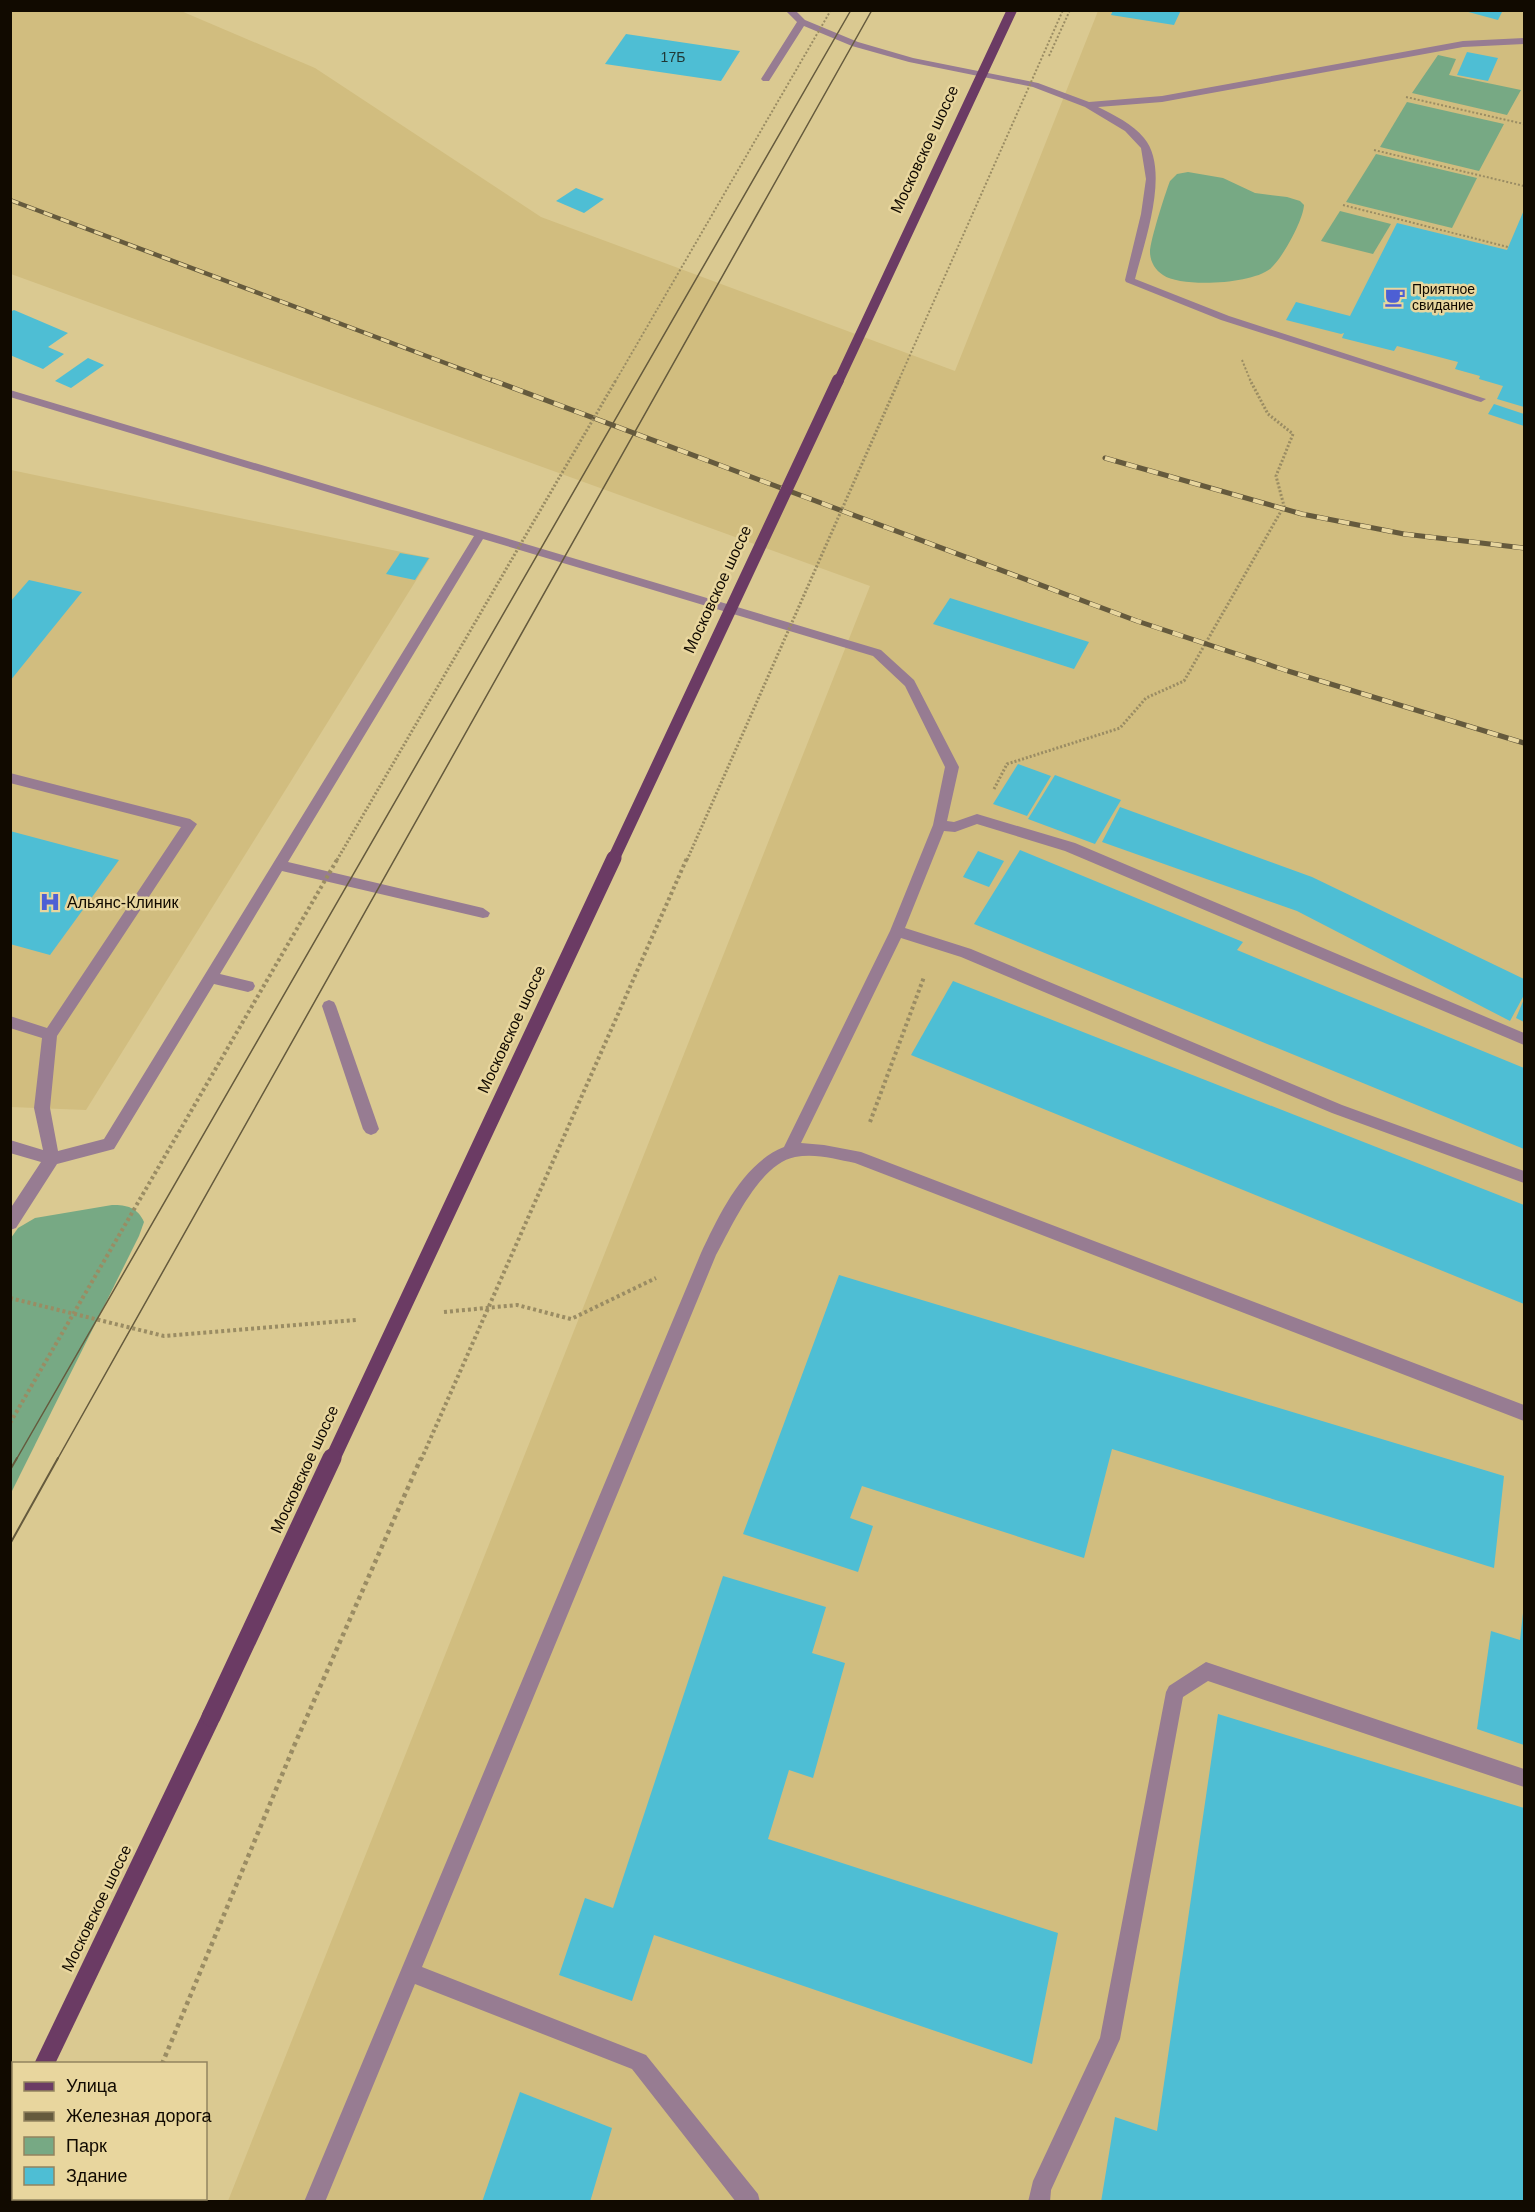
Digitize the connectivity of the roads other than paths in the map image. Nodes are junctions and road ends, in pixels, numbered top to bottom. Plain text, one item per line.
1 (789, 10) edge
2 (1012, 10) edge
3 (802, 22) junction
4 (1524, 41) edge
5 (766, 80) dead end
6 (1088, 105) junction
7 (10, 393) edge
8 (1481, 399) dead end
9 (480, 535) junction
10 (10, 778) edge
11 (940, 825) junction
12 (279, 865) junction
13 (483, 913) dead end
14 (897, 931) junction
15 (210, 977) junction
16 (248, 986) dead end
17 (330, 1006) dead end
18 (10, 1022) edge
19 (50, 1035) junction
20 (1524, 1039) edge
21 (371, 1129) dead end
22 (10, 1146) edge
23 (790, 1151) junction
24 (52, 1159) junction
25 (1524, 1177) edge
26 (10, 1223) edge
27 (1524, 1413) edge
28 (1524, 1778) edge
29 (409, 1972) junction
30 (45, 2062) edge
31 (314, 2202) edge
32 (750, 2202) edge
33 (1039, 2202) edge

1 - 3 lane
2 - 30 main road, Московское шоссе, bridge
3 - 5 lane
3 - 6 lane
4 - 6 lane
6 - 8 lane
7 - 9 lane
9 - 11 lane
9 - 12 lane
10 - 19 lane
11 - 14 lane
11 - 20 lane
12 - 13 lane
12 - 15 lane
14 - 23 lane
14 - 25 lane
15 - 16 lane
15 - 24 lane
17 - 21 lane
18 - 19 lane
19 - 24 lane
22 - 24 lane
23 - 27 lane
23 - 29 lane
24 - 26 lane
28 - 33 lane
29 - 31 lane
29 - 32 lane

